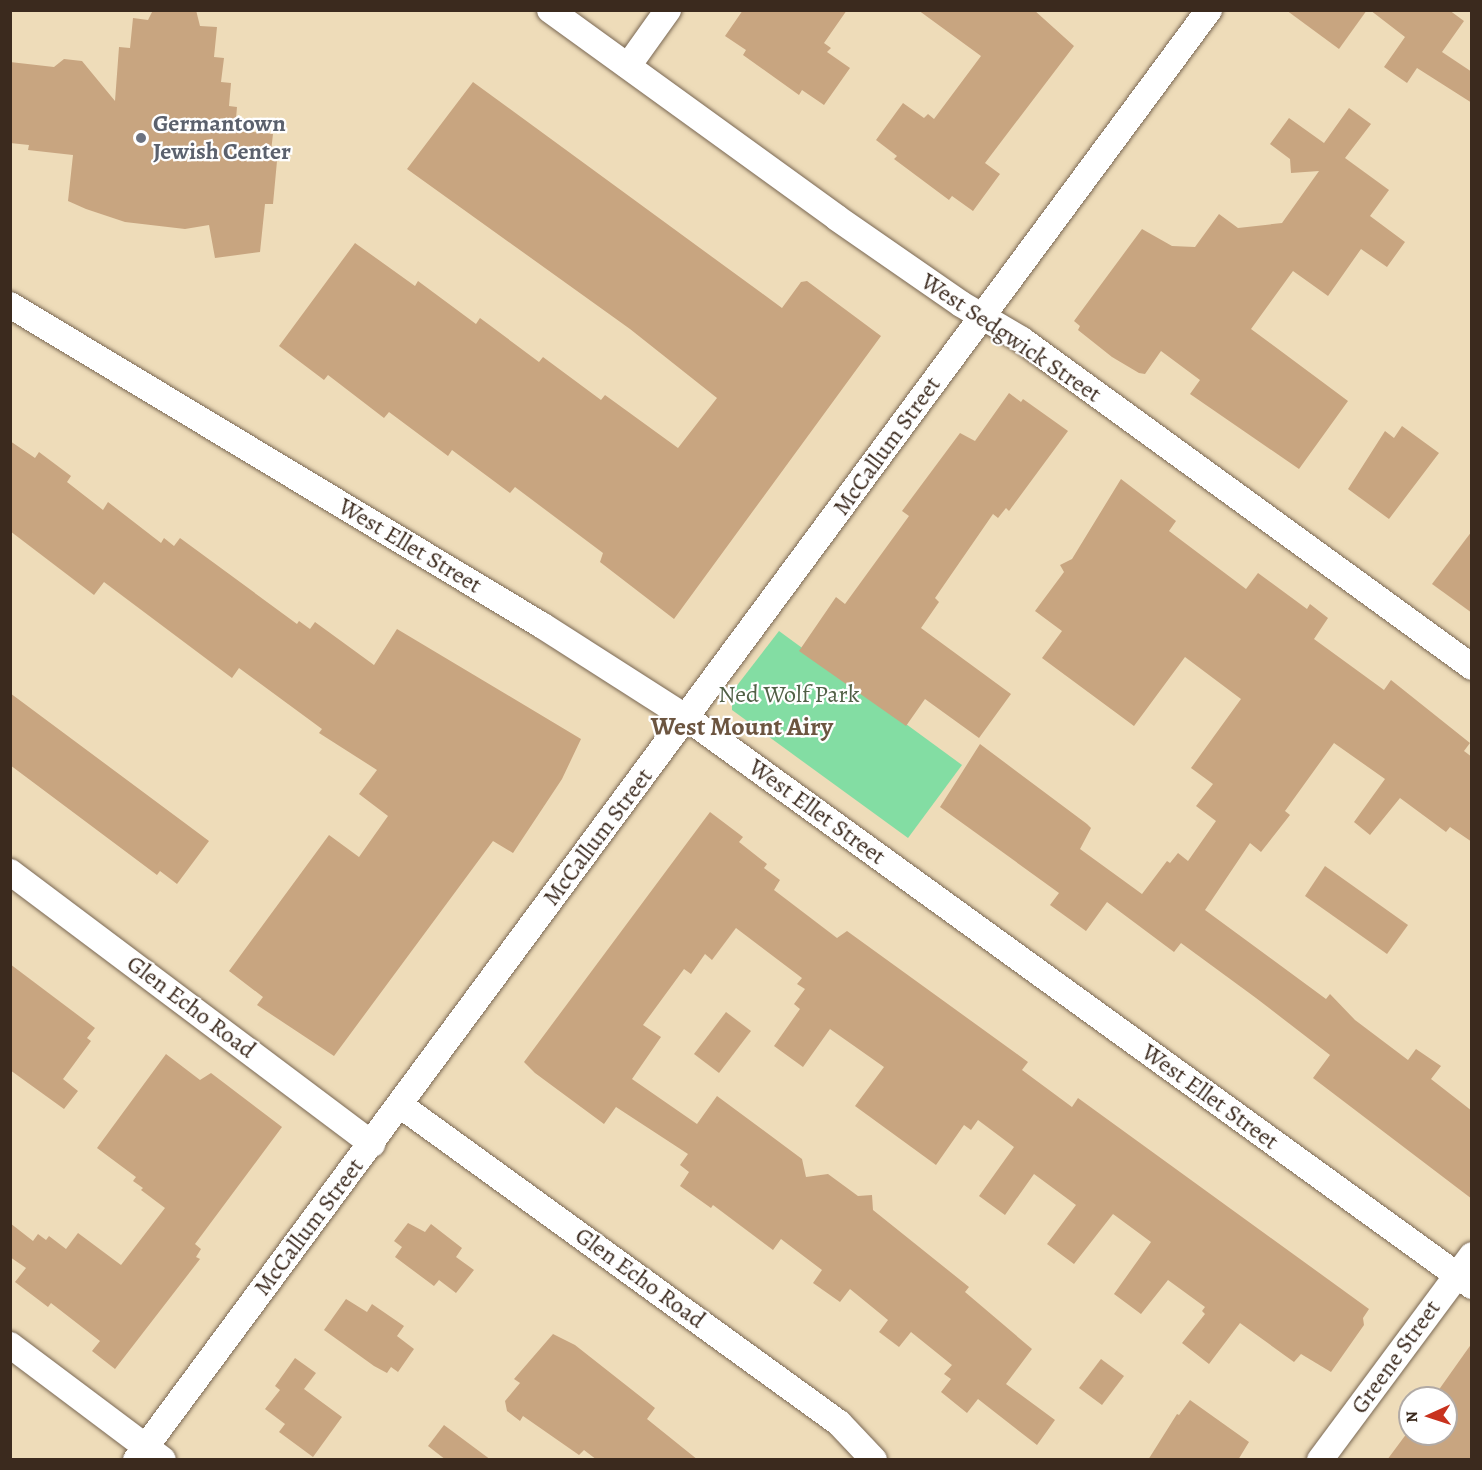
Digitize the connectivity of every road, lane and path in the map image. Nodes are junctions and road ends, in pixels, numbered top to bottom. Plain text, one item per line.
1 (550, 10) edge
2 (668, 10) edge
3 (1209, 10) edge
4 (628, 66) junction
5 (10, 305) edge
6 (983, 316) junction
7 (1472, 667) edge
8 (687, 718) junction
9 (10, 872) edge
10 (400, 1105) junction
11 (372, 1143) junction
12 (1472, 1255) edge
13 (1464, 1281) edge
14 (10, 1345) edge
15 (148, 1455) edge
16 (873, 1460) edge
17 (1320, 1460) edge

1 - 4 street, West Sedgwick Street
2 - 4 street
3 - 6 street, McCallum Street
4 - 6 street, West Sedgwick Street
5 - 8 street, West Ellet Street
6 - 7 street, West Sedgwick Street
6 - 8 street, McCallum Street
8 - 10 street, McCallum Street
8 - 13 street, West Ellet Street
9 - 11 street, Glen Echo Road
10 - 11 street, McCallum Street
10 - 16 street, Glen Echo Road
11 - 15 street, McCallum Street
12 - 13 street, Greene Street
13 - 17 street, Greene Street
14 - 15 street

